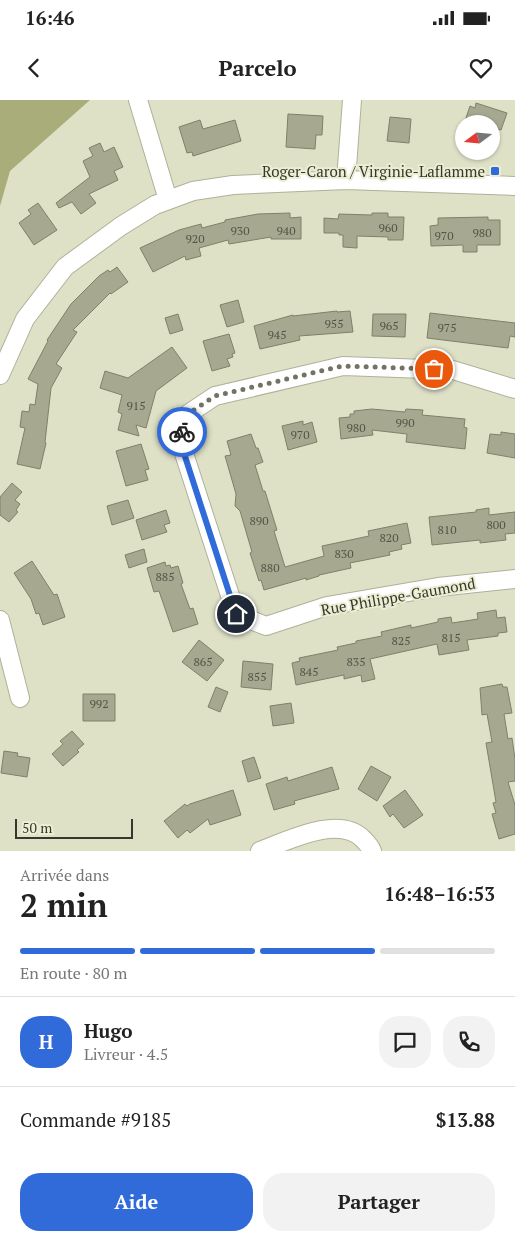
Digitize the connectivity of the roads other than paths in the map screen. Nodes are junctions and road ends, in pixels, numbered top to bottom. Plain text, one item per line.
1 (138, 100) edge
2 (352, 100) edge
3 (346, 180) junction
4 (515, 186) edge
5 (168, 200) junction
6 (0, 375) edge
7 (515, 389) edge
8 (515, 579) edge
9 (0, 620) edge
10 (20, 698) dead end
11 (260, 851) edge
12 (372, 851) edge

1 - 5 street
2 - 3 street
3 - 4 street
3 - 5 street
5 - 6 street
7 - 8 street, Rue Philippe-Gaumond
9 - 10 street
11 - 12 street

